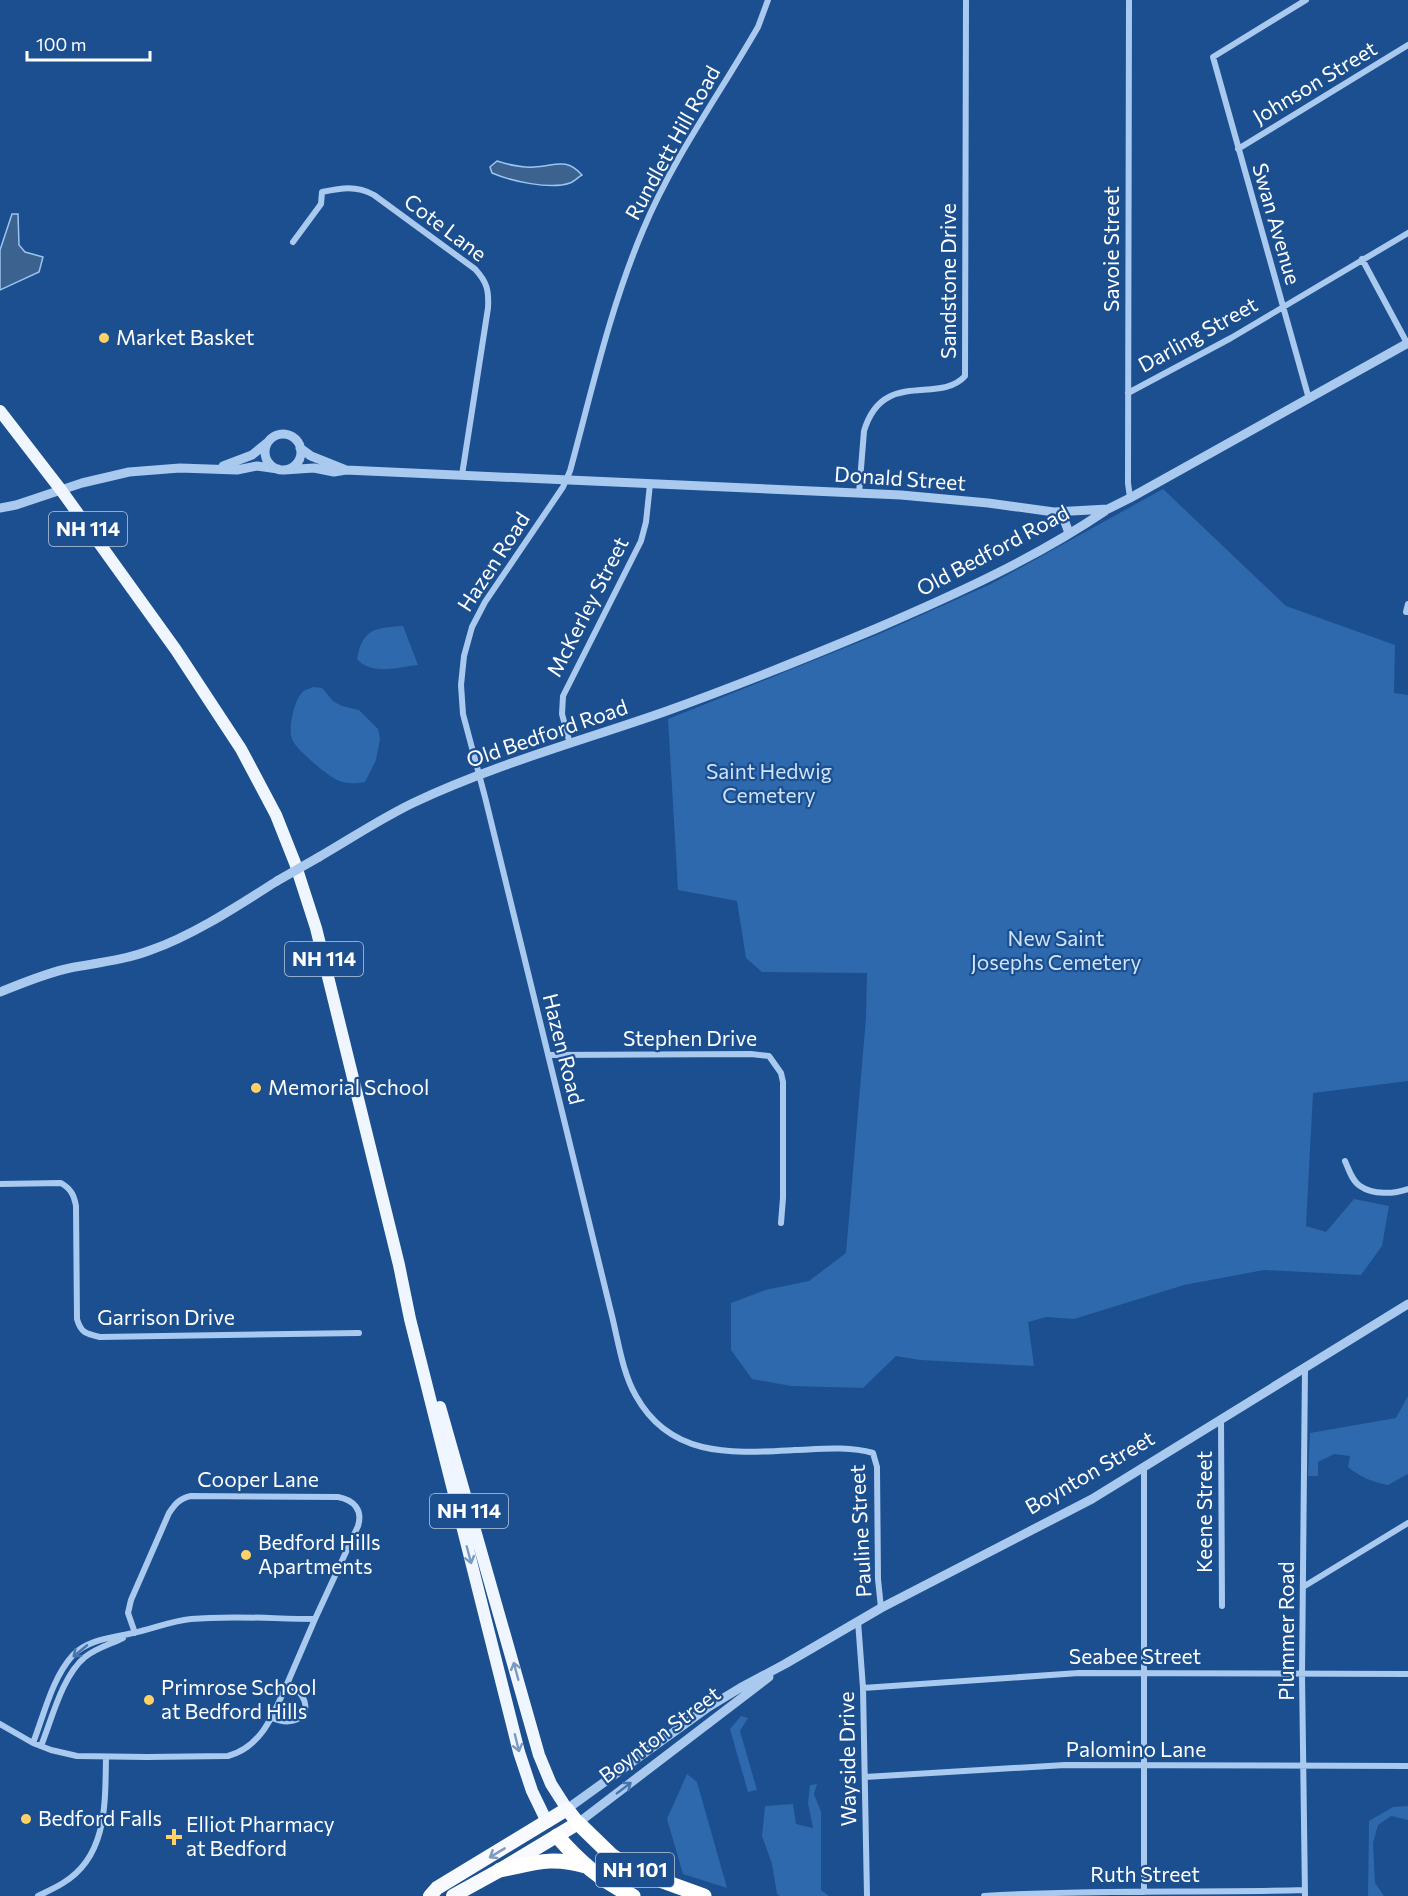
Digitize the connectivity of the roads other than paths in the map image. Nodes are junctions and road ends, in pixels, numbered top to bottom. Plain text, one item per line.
1 (768, 0) edge
2 (966, 0) edge
3 (1129, 0) edge
4 (1306, 0) edge
5 (1408, 45) edge
6 (1238, 149) junction
7 (1408, 233) edge
8 (293, 242) dead end
9 (1362, 259) junction
10 (1283, 307) junction
11 (1407, 343) edge
12 (1128, 393) junction
13 (1310, 399) junction
14 (0, 411) edge
15 (269, 441) junction
16 (300, 448) junction
17 (214, 469) junction
18 (281, 469) junction
19 (346, 470) junction
20 (462, 475) junction
21 (566, 480) junction
22 (650, 484) junction
23 (61, 490) junction
24 (859, 493) junction
25 (1130, 498) junction
26 (0, 508) edge
27 (1108, 509) junction
28 (1054, 512) junction
29 (1069, 533) junction
30 (1408, 604) edge
31 (1408, 612) edge
32 (570, 744) junction
33 (479, 776) junction
34 (0, 992) edge
35 (548, 1055) junction
36 (1345, 1161) dead end
37 (0, 1184) edge
38 (1408, 1189) edge
39 (780, 1223) dead end
40 (406, 1294) junction
41 (1408, 1304) edge
42 (359, 1334) dead end
43 (1305, 1367) junction
44 (1221, 1419) junction
45 (873, 1453) joint
46 (1144, 1467) junction
47 (1408, 1523) edge
48 (1303, 1587) junction
49 (1222, 1606) dead end
50 (881, 1608) junction
51 (315, 1619) junction
52 (858, 1621) junction
53 (135, 1633) junction
54 (785, 1664) junction
55 (1144, 1673) junction
56 (1302, 1674) junction
57 (1408, 1674) edge
58 (287, 1684) junction
59 (863, 1688) junction
60 (272, 1718) junction
61 (0, 1724) edge
62 (33, 1743) junction
63 (41, 1746) junction
64 (106, 1757) junction
65 (1303, 1766) junction
66 (1408, 1766) edge
67 (1144, 1767) junction
68 (865, 1777) junction
69 (567, 1809) junction
70 (547, 1822) junction
71 (578, 1823) junction
72 (557, 1836) junction
73 (586, 1866) junction
74 (501, 1870) junction
75 (1144, 1892) junction
76 (1305, 1893) edge
77 (38, 1896) edge
78 (430, 1896) edge
79 (453, 1896) edge
80 (633, 1896) edge
81 (704, 1896) edge
82 (867, 1896) edge
83 (984, 1896) edge

1 - 21 street, Rundlett Hill Road
2 - 24 street, Sandstone Drive
3 - 12 street, Savoie Street
4 - 6 street, Swan Avenue
5 - 6 street, Johnson Street
6 - 10 street, Swan Avenue
7 - 9 street, Darling Street
8 - 20 street, Cote Lane
9 - 10 street, Darling Street
9 - 11 street
10 - 12 street, Darling Street
10 - 13 street, Swan Avenue
11 - 13 street, Donald Street
12 - 25 street, Savoie Street
13 - 25 street, Donald Street
14 - 23 main road, NH 114
15 - 16 street, Donald Street
15 - 17 street, Donald Street
15 - 18 street
16 - 18 street
16 - 19 street, Donald Street
17 - 18 street, Donald Street
17 - 23 street, Donald Street
18 - 19 street, Donald Street
19 - 20 street, Donald Street
20 - 21 street, Donald Street
21 - 22 street, Donald Street
21 - 33 street, Hazen Road
22 - 24 street, Donald Street
22 - 32 street, McKerley Street
23 - 26 street, Donald Street
23 - 40 main road, NH 114
24 - 28 street, Donald Street
25 - 27 street, Donald Street
27 - 28 street, Donald Street
27 - 29 street, Old Bedford Road
28 - 29 street
29 - 32 street, Old Bedford Road
30 - 31 street
32 - 33 street, Old Bedford Road
33 - 34 street, Old Bedford Road, bridge
33 - 35 street, Hazen Road
35 - 39 street, Stephen Drive
35 - 45 street, Hazen Road
36 - 38 street
37 - 42 street, Garrison Drive
69 -> 40 main road, NH 114
40 -> 70 main road, NH 114
41 - 43 street, Boynton Street
43 - 44 street, Boynton Street
43 - 48 street, Plummer Road
44 - 46 street, Boynton Street
44 - 49 street, Keene Street
45 - 50 street, Pauline Street
46 - 50 street, Boynton Street
46 - 55 street
47 - 48 street
48 - 56 street, Plummer Road
50 - 52 street, Boynton Street
51 - 53 street
51 - 53 street, Cooper Lane
51 - 58 street, Cooper Lane
52 - 54 street, Boynton Street
52 - 59 street, Wayside Drive
53 -> 62 street
53 - 63 street
54 - 69 street, Boynton Street
71 -> 54 street, Boynton Street
55 - 56 street, Seabee Street
55 - 59 street, Seabee Street
55 - 67 street
56 - 57 street, Seabee Street
56 - 65 street, Plummer Road
58 - 60 street, Cooper Lane
58 - 60 street
59 - 68 street, Wayside Drive
60 - 64 street, Cooper Lane
61 - 62 street, Cooper Lane
62 - 63 street, Cooper Lane
63 - 64 street, Cooper Lane
64 - 77 street
65 - 66 street, Palomino Lane
65 - 67 street, Palomino Lane
65 - 76 street, Plummer Road
67 - 68 street, Palomino Lane
67 - 75 street
68 - 82 street, Wayside Drive
69 - 70 highway
69 - 71 highway, NH 101
70 - 72 highway
70 -> 78 highway
71 - 72 highway, Boynton Street
71 - 81 highway, NH 101
72 - 73 highway
72 - 74 highway, Boynton Street
73 - 74 highway, NH 101
73 - 80 highway, NH 101
74 - 79 highway, NH 101
75 - 76 street, Ruth Street
75 - 83 street, Ruth Street

